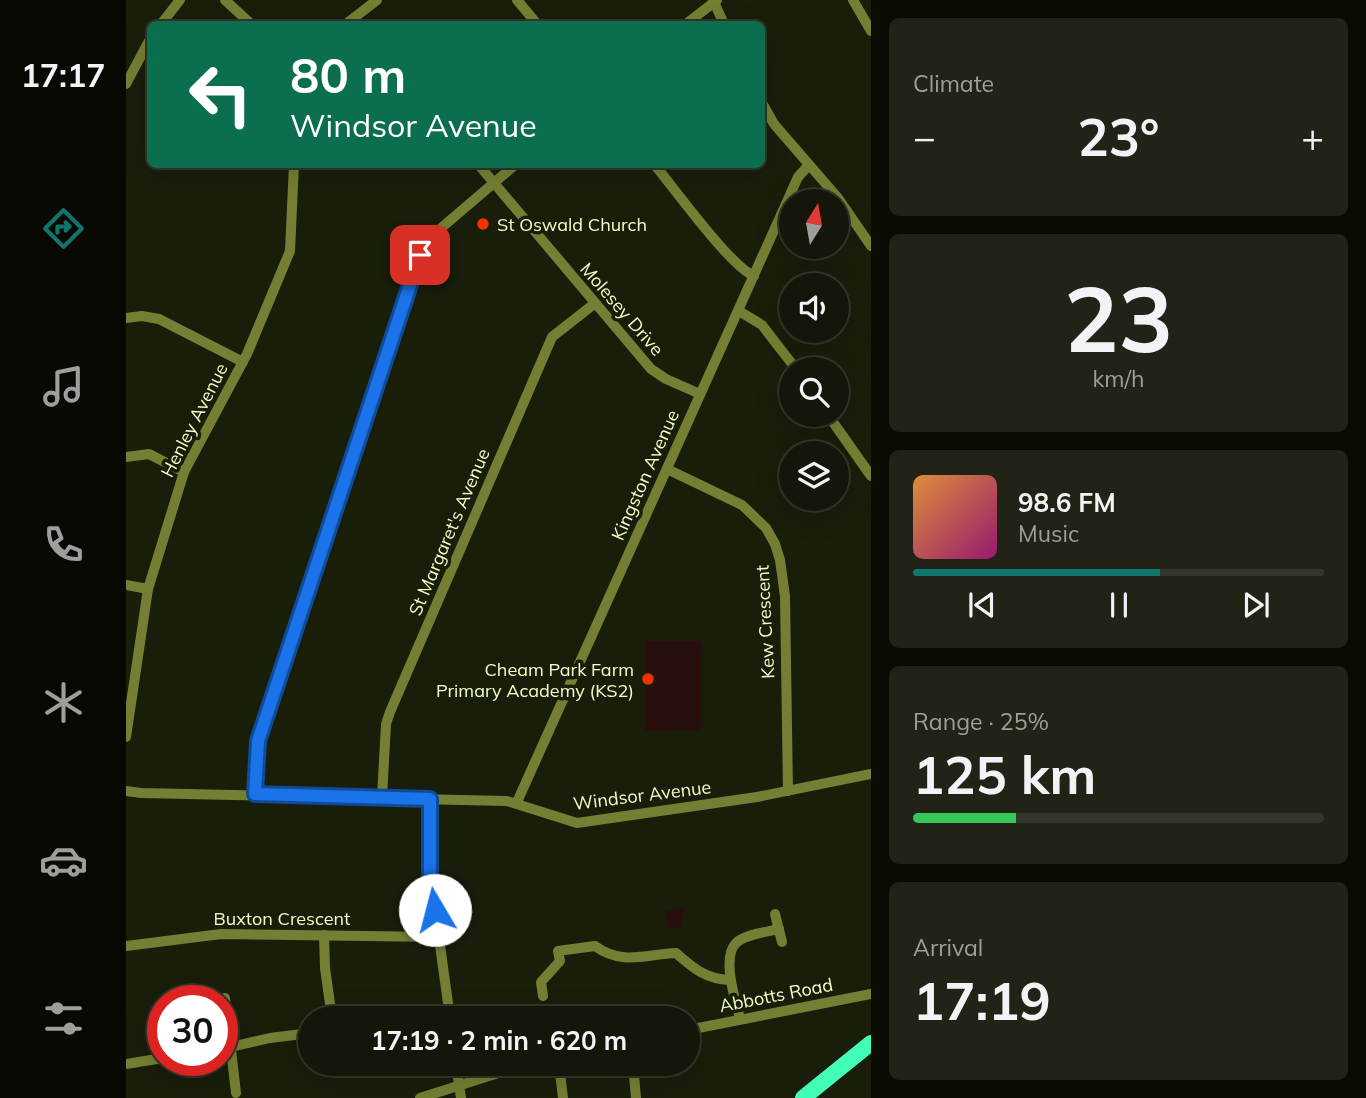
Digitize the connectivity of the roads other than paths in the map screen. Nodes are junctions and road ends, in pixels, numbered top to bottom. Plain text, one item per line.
1 (180, 0) edge
2 (225, 0) edge
3 (377, 0) edge
4 (517, 0) edge
5 (853, 0) edge
6 (714, 1) edge
7 (163, 21) edge
8 (248, 21) edge
9 (355, 21) edge
10 (534, 21) edge
11 (690, 21) edge
12 (723, 21) edge
13 (871, 31) edge
14 (147, 45) edge
15 (126, 84) edge
16 (765, 108) edge
17 (808, 165) junction
18 (294, 168) edge
19 (481, 168) edge
20 (511, 168) edge
21 (657, 168) edge
22 (494, 183) junction
23 (871, 246) edge
24 (754, 276) junction
25 (594, 304) junction
26 (739, 312) junction
27 (126, 318) edge
28 (787, 357) edge
29 (243, 362) junction
30 (700, 394) junction
31 (836, 427) edge
32 (126, 457) edge
33 (667, 469) junction
34 (184, 472) junction
35 (871, 476) edge
36 (126, 586) edge
37 (148, 589) junction
38 (128, 712) edge
39 (126, 737) edge
40 (871, 774) edge
41 (126, 790) edge
42 (788, 791) junction
43 (255, 794) junction
44 (382, 797) junction
45 (430, 799) junction
46 (517, 803) junction
47 (775, 914) dead end
48 (779, 929) junction
49 (324, 935) junction
50 (439, 937) junction
51 (782, 942) dead end
52 (126, 946) edge
53 (730, 980) junction
54 (871, 994) edge
55 (543, 996) dead end
56 (330, 1006) edge
57 (448, 1006) edge
58 (740, 1020) junction
59 (700, 1028) edge
60 (298, 1034) edge
61 (871, 1043) edge
62 (238, 1045) edge
63 (147, 1061) edge
64 (126, 1064) edge
65 (233, 1076) edge
66 (458, 1076) edge
67 (488, 1076) edge
68 (560, 1076) edge
69 (634, 1076) edge
70 (459, 1085) junction
71 (236, 1093) dead end
72 (420, 1098) edge
73 (461, 1098) edge
74 (563, 1098) edge
75 (636, 1098) edge
76 (803, 1098) edge

1 - 7 street
2 - 8 street
3 - 9 street
4 - 10 street
5 - 13 street
6 - 11 street
6 - 12 street
14 - 15 street
16 - 17 street
17 - 23 street
17 - 24 street, Kingston Avenue
18 - 29 street, Henley Avenue
19 - 22 street, Molesey Drive
20 - 22 street
21 - 24 street
22 - 25 street, Molesey Drive
22 - 43 street
24 - 26 street, Kingston Avenue
25 - 30 street, Molesey Drive
25 - 44 street, St Margaret's Avenue
26 - 28 street
26 - 30 street, Kingston Avenue
27 - 29 street
29 - 34 street, Henley Avenue
30 - 33 street, Kingston Avenue
31 - 35 street
32 - 34 street
33 - 42 street, Kew Crescent
33 - 46 street, Kingston Avenue
34 - 37 street, Henley Avenue
36 - 37 street
37 - 38 street, Henley Avenue
38 - 39 street, Henley Avenue
40 - 42 street, Windsor Avenue
41 - 43 street, Windsor Avenue
42 - 46 street, Windsor Avenue
43 - 44 street, Windsor Avenue
44 - 45 street, Windsor Avenue
45 - 46 street, Windsor Avenue
45 - 50 street
47 - 48 street
48 - 51 street
48 - 53 street
49 - 50 street, Buxton Crescent
49 - 52 street, Buxton Crescent
49 - 56 street
50 - 57 street
53 - 55 street
53 - 58 street
54 - 58 street, Abbotts Road
58 - 59 street, Abbotts Road
60 - 62 street
61 - 76 highway
63 - 64 street
65 - 71 street
66 - 70 street
67 - 70 street
68 - 74 street
69 - 75 street
70 - 72 street
70 - 73 street

